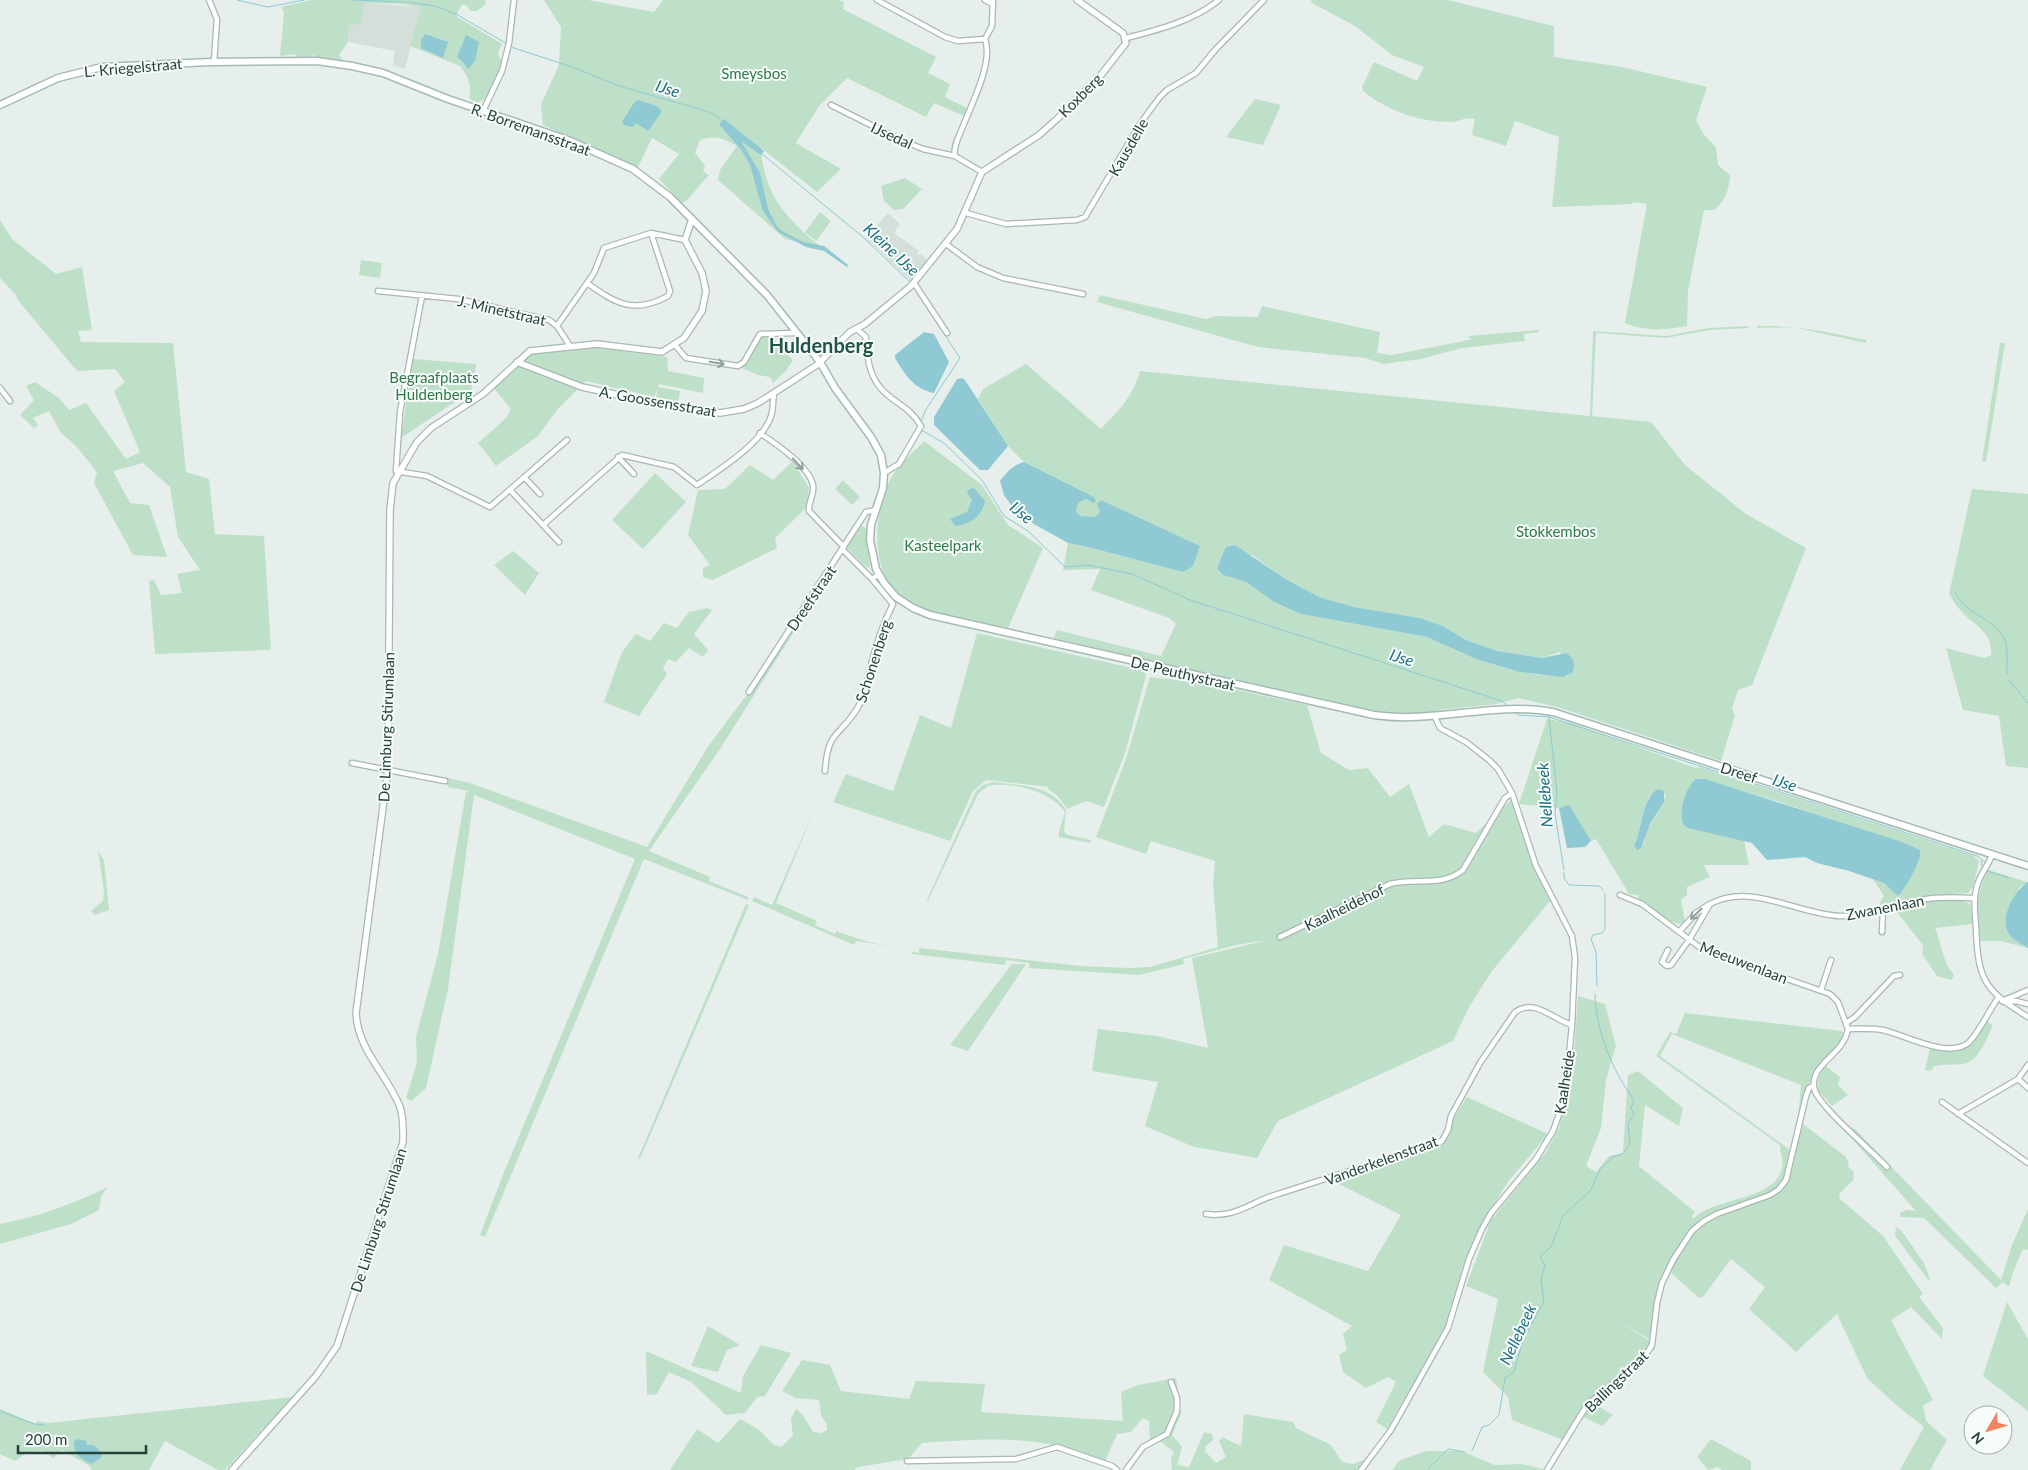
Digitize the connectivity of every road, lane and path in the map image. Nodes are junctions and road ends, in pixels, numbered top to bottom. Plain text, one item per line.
1 (209, 0) edge
2 (514, 0) edge
3 (877, 0) edge
4 (986, 0) edge
5 (1077, 0) edge
6 (1218, 0) edge
7 (1264, 0) edge
8 (993, 2) edge
9 (1126, 38) junction
10 (985, 39) junction
11 (214, 62) junction
12 (0, 105) edge
13 (831, 105) dead end
14 (483, 111) junction
15 (955, 156) junction
16 (982, 172) junction
17 (966, 214) junction
18 (695, 222) junction
19 (651, 233) junction
20 (685, 240) junction
21 (946, 244) junction
22 (587, 283) junction
23 (913, 284) junction
24 (378, 291) dead end
25 (1083, 294) dead end
26 (422, 296) junction
27 (557, 326) junction
28 (857, 329) junction
29 (795, 333) junction
30 (947, 333) dead end
31 (675, 345) junction
32 (570, 346) junction
33 (517, 362) junction
34 (820, 362) junction
35 (0, 388) edge
36 (774, 393) junction
37 (10, 401) dead end
38 (760, 433) junction
39 (567, 440) dead end
40 (619, 456) junction
41 (398, 472) junction
42 (884, 473) junction
43 (634, 474) dead end
44 (524, 476) junction
45 (510, 490) junction
46 (540, 494) dead end
47 (876, 510) junction
48 (544, 525) junction
49 (559, 542) dead end
50 (844, 549) junction
51 (878, 575) junction
52 (872, 579) junction
53 (749, 692) dead end
54 (1504, 708) joint
55 (1435, 717) junction
56 (352, 763) dead end
57 (388, 769) junction
58 (825, 771) dead end
59 (445, 781) dead end
60 (1512, 793) junction
61 (1992, 855) junction
62 (2028, 866) edge
63 (1620, 895) dead end
64 (1975, 898) junction
65 (1710, 904) junction
66 (1883, 910) junction
67 (1679, 932) junction
68 (1882, 932) dead end
69 (1280, 937) dead end
70 (1689, 940) junction
71 (1668, 950) dead end
72 (1831, 960) dead end
73 (1900, 975) dead end
74 (1821, 990) junction
75 (2028, 990) edge
76 (2001, 1000) junction
77 (2028, 1004) edge
78 (2028, 1017) edge
79 (1846, 1023) junction
80 (1572, 1025) junction
81 (1848, 1029) junction
82 (2028, 1066) edge
83 (2018, 1079) junction
84 (1813, 1086) junction
85 (2028, 1088) edge
86 (1942, 1102) dead end
87 (1958, 1114) junction
88 (2028, 1163) edge
89 (1887, 1166) dead end
90 (1206, 1214) dead end
91 (1171, 1382) dead end
92 (908, 1461) dead end
93 (232, 1470) edge
94 (1117, 1470) edge
95 (1126, 1470) edge
96 (1361, 1470) edge
97 (1547, 1470) edge

1 - 11 street
2 - 14 street
3 - 10 street
4 - 8 street
5 - 9 street
6 - 9 street
7 - 17 street, Kausdelle
8 - 10 street
9 - 16 street, Koxberg
10 - 15 street
11 - 12 main road, L. Kriegelstraat
11 - 14 main road, R. Borremansstraat
13 - 15 street, IJsedal
14 - 18 main road, R. Borremansstraat
15 - 16 street, IJsedal
16 - 17 street, Koxberg
17 - 21 street, Koxberg
18 - 20 street
18 - 29 main road, R. Borremansstraat
19 - 20 street
19 - 22 street
19 - 22 street
20 - 31 street
21 - 23 street, Koxberg
21 - 25 street
22 - 27 street
23 - 28 street, A. Goossensstraat
23 - 30 street
24 - 26 street, J. Minetstraat
26 - 27 street, J. Minetstraat
26 - 41 street
27 - 32 street, J. Minetstraat
28 - 34 street, A. Goossensstraat
28 - 42 street
31 -> 29 street
29 - 34 main road, R. Borremansstraat
31 - 32 street, De Limburg Stirumlaan
32 - 33 street, De Limburg Stirumlaan
33 - 36 street, A. Goossensstraat
33 - 41 street, De Limburg Stirumlaan
34 - 36 street, A. Goossensstraat
34 - 42 main road, De Peuthystraat
35 - 37 street
36 - 38 street
38 - 40 street
38 -> 50 street
39 - 44 street
40 - 43 street
40 - 48 street
41 - 45 street
41 - 57 street, De Limburg Stirumlaan
42 - 47 main road, De Peuthystraat
44 - 45 street
44 - 46 street
45 - 48 street
47 - 50 street, Dreefstraat
47 - 51 main road, De Peuthystraat
48 - 49 street
50 - 52 street
50 - 53 street, Dreefstraat
51 - 52 street
51 - 55 main road, De Peuthystraat
52 - 58 street, Schonenberg
54 - 55 main road, De Peuthystraat
54 - 61 main road, Dreef
55 - 60 street, Kaalheide
56 - 57 street
57 - 59 street
57 - 93 street, De Limburg Stirumlaan
60 - 69 street, Kaalheidehof
60 - 80 street, Kaalheide
61 - 62 main road, Dreef
61 - 64 street
63 - 67 street, Meeuwenlaan
64 - 66 street, Zwanenlaan
64 - 76 street
65 - 66 street, Zwanenlaan
65 -> 67 street, Zwanenlaan
65 - 70 street
66 - 68 street
67 - 70 street, Meeuwenlaan
70 - 71 street
70 - 74 street, Meeuwenlaan
72 - 74 street
73 - 79 street
74 - 79 street, Meeuwenlaan
75 - 76 street
76 - 77 street
76 - 78 street
76 - 81 street
79 - 81 street, Meeuwenlaan
80 - 90 street, Vanderkelenstraat
80 - 96 street, Kaalheide
81 - 84 street, Ballingstraat
82 - 83 street
83 - 85 street
83 - 87 street
84 - 89 street
84 - 97 street, Ballingstraat
86 - 87 street
87 - 88 street
91 - 95 street
92 - 94 street

